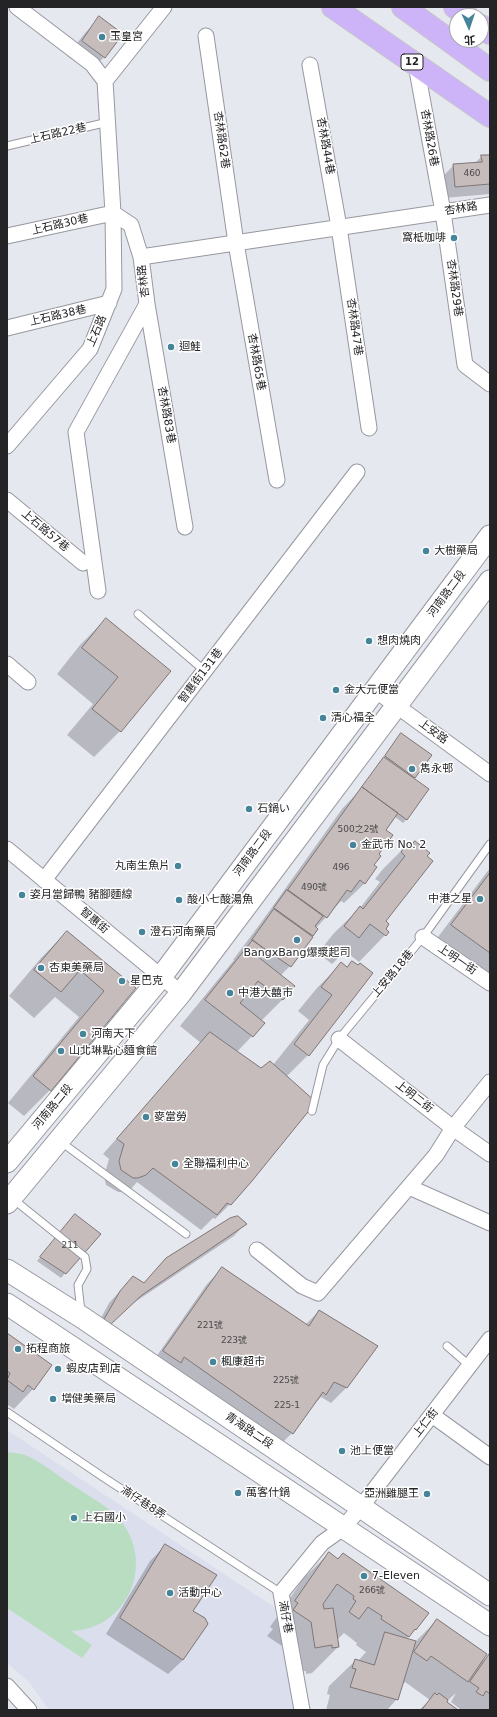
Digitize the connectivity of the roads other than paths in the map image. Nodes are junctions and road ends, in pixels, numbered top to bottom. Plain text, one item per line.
1 (17, 7) edge
2 (164, 7) edge
3 (333, 7) edge
4 (403, 7) edge
5 (206, 36) dead end
6 (416, 65) junction
7 (310, 66) dead end
8 (490, 70) edge
9 (105, 81) junction
10 (490, 116) edge
11 (108, 122) junction
12 (7, 146) edge
13 (490, 205) edge
14 (443, 212) junction
15 (113, 213) junction
16 (339, 227) junction
17 (7, 236) edge
18 (236, 243) junction
19 (141, 257) junction
20 (109, 304) junction
21 (146, 304) junction
22 (7, 328) edge
23 (490, 384) edge
24 (369, 428) dead end
25 (7, 446) edge
26 (357, 472) dead end
27 (277, 480) dead end
28 (7, 500) edge
29 (185, 527) dead end
30 (490, 536) edge
31 (83, 563) dead end
32 (490, 581) edge
33 (98, 591) dead end
34 (138, 614) dead end
35 (7, 664) edge
36 (205, 671) junction
37 (28, 682) dead end
38 (375, 690) junction
39 (397, 706) junction
40 (490, 774) edge
41 (490, 844) edge
42 (7, 849) edge
43 (44, 880) junction
44 (423, 937) junction
45 (161, 977) junction
46 (490, 983) edge
47 (181, 993) junction
48 (339, 1039) junction
49 (490, 1082) edge
50 (312, 1111) dead end
51 (453, 1128) junction
52 (59, 1140) junction
53 (490, 1154) edge
54 (7, 1162) edge
55 (409, 1187) junction
56 (9, 1200) edge
57 (490, 1224) edge
58 (186, 1234) dead end
59 (257, 1250) dead end
60 (7, 1270) edge
61 (7, 1304) edge
62 (83, 1318) junction
63 (490, 1340) edge
64 (447, 1346) dead end
65 (471, 1366) junction
66 (7, 1412) edge
67 (432, 1415) junction
68 (490, 1457) edge
69 (361, 1507) junction
70 (343, 1528) junction
71 (281, 1593) junction
72 (490, 1594) edge
73 (490, 1625) edge
74 (7, 1686) edge
75 (29, 1710) edge
76 (302, 1710) edge

1 - 9 street
2 - 9 street
3 - 6 main road, 12
4 - 8 main road
5 - 18 street, 杏林路62巷
6 - 10 main road, 12
6 - 14 street, 杏林路26巷
7 - 16 street, 杏林路44巷
9 - 11 street, 上石路
11 - 12 lane, 上石路22巷
11 - 15 street, 上石路
13 - 14 street, 杏林路
14 - 16 street, 杏林路
14 - 23 street, 杏林路29巷
15 - 17 street, 上石路30巷
15 - 19 street
15 - 20 street, 上石路
16 - 18 street, 杏林路
16 - 24 street, 杏林路47巷
18 - 19 street, 杏林路
18 - 27 street, 杏林路65巷
19 - 21 street, 杏林路
20 - 22 street, 上石路38巷
20 - 25 street, 上石路
21 - 29 street, 杏林路83巷
21 - 33 street, 杏林路
26 - 36 street, 智惠街131巷
28 - 31 street, 上石路57巷
30 - 38 street, 河南路二段
32 - 39 street
34 - 36 lane
35 - 37 street
36 - 43 street, 智惠街131巷
38 - 39 street, 上安路
38 - 45 street, 河南路二段
39 - 40 street, 上安路
39 - 47 street
41 - 44 lane, 上安路18巷
42 - 43 street, 智惠街
43 - 45 street, 智惠街
44 - 46 street, 上明一街
44 - 48 lane, 上安路18巷
45 - 47 street, 智惠街
45 - 54 street, 河南路二段
47 - 52 street
48 - 50 lane, 上安路18巷
48 - 51 street, 上明二街
49 - 51 street
51 - 53 street, 上明二街
51 - 55 street
52 - 56 street
52 - 58 lane
55 - 57 street
55 - 59 street
56 - 62 lane
60 - 62 street, 青海路二段
61 - 70 street
62 - 69 street, 青海路二段
63 - 65 street, 上仁街
64 - 65 lane
65 - 67 street, 上仁街
66 - 71 lane, 湳仔巷8弄
67 - 68 street
67 - 69 street, 上仁街
69 - 70 street, 湳仔巷
69 - 72 street, 青海路二段
70 - 71 street, 湳仔巷
70 - 73 street
71 - 76 street, 湳仔巷
74 - 75 street

